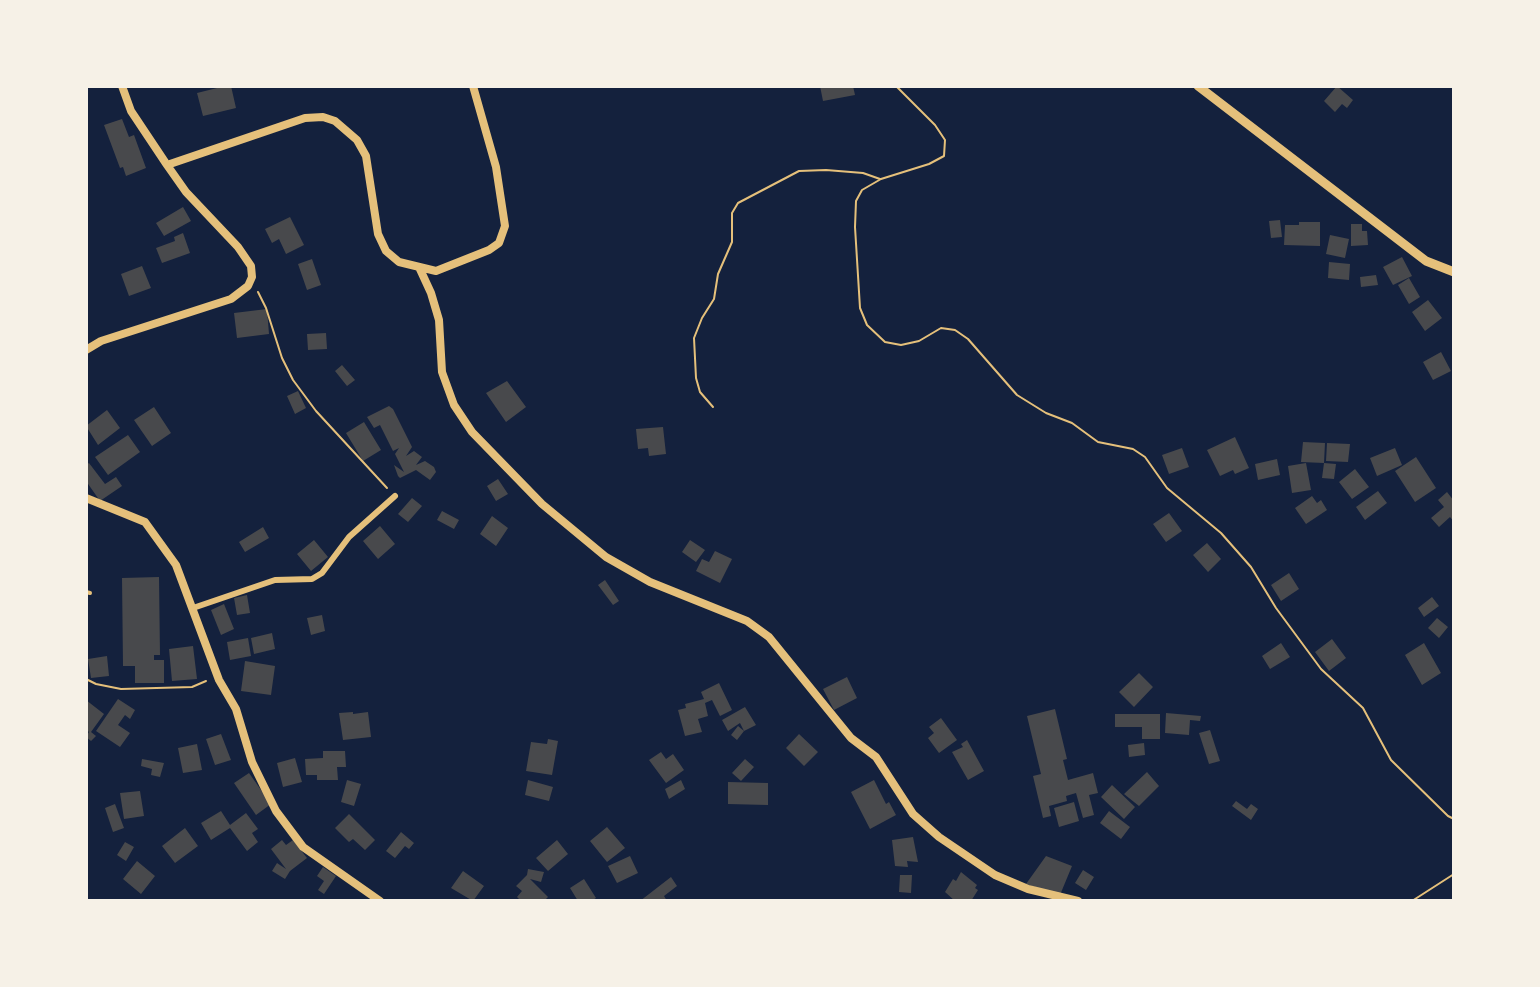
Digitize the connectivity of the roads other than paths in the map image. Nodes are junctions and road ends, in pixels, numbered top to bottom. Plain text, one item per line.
1 (122, 86) edge
2 (473, 86) edge
3 (1198, 86) edge
4 (167, 165) junction
5 (419, 267) junction
6 (1454, 272) edge
7 (86, 350) edge
8 (395, 496) road end
9 (86, 498) edge
10 (193, 608) junction
11 (380, 901) edge
12 (1078, 901) edge

1 - 4 street
2 - 5 street
3 - 6 street
4 - 5 street
4 - 7 street
5 - 12 street
8 - 10 street
9 - 10 street
10 - 11 street

